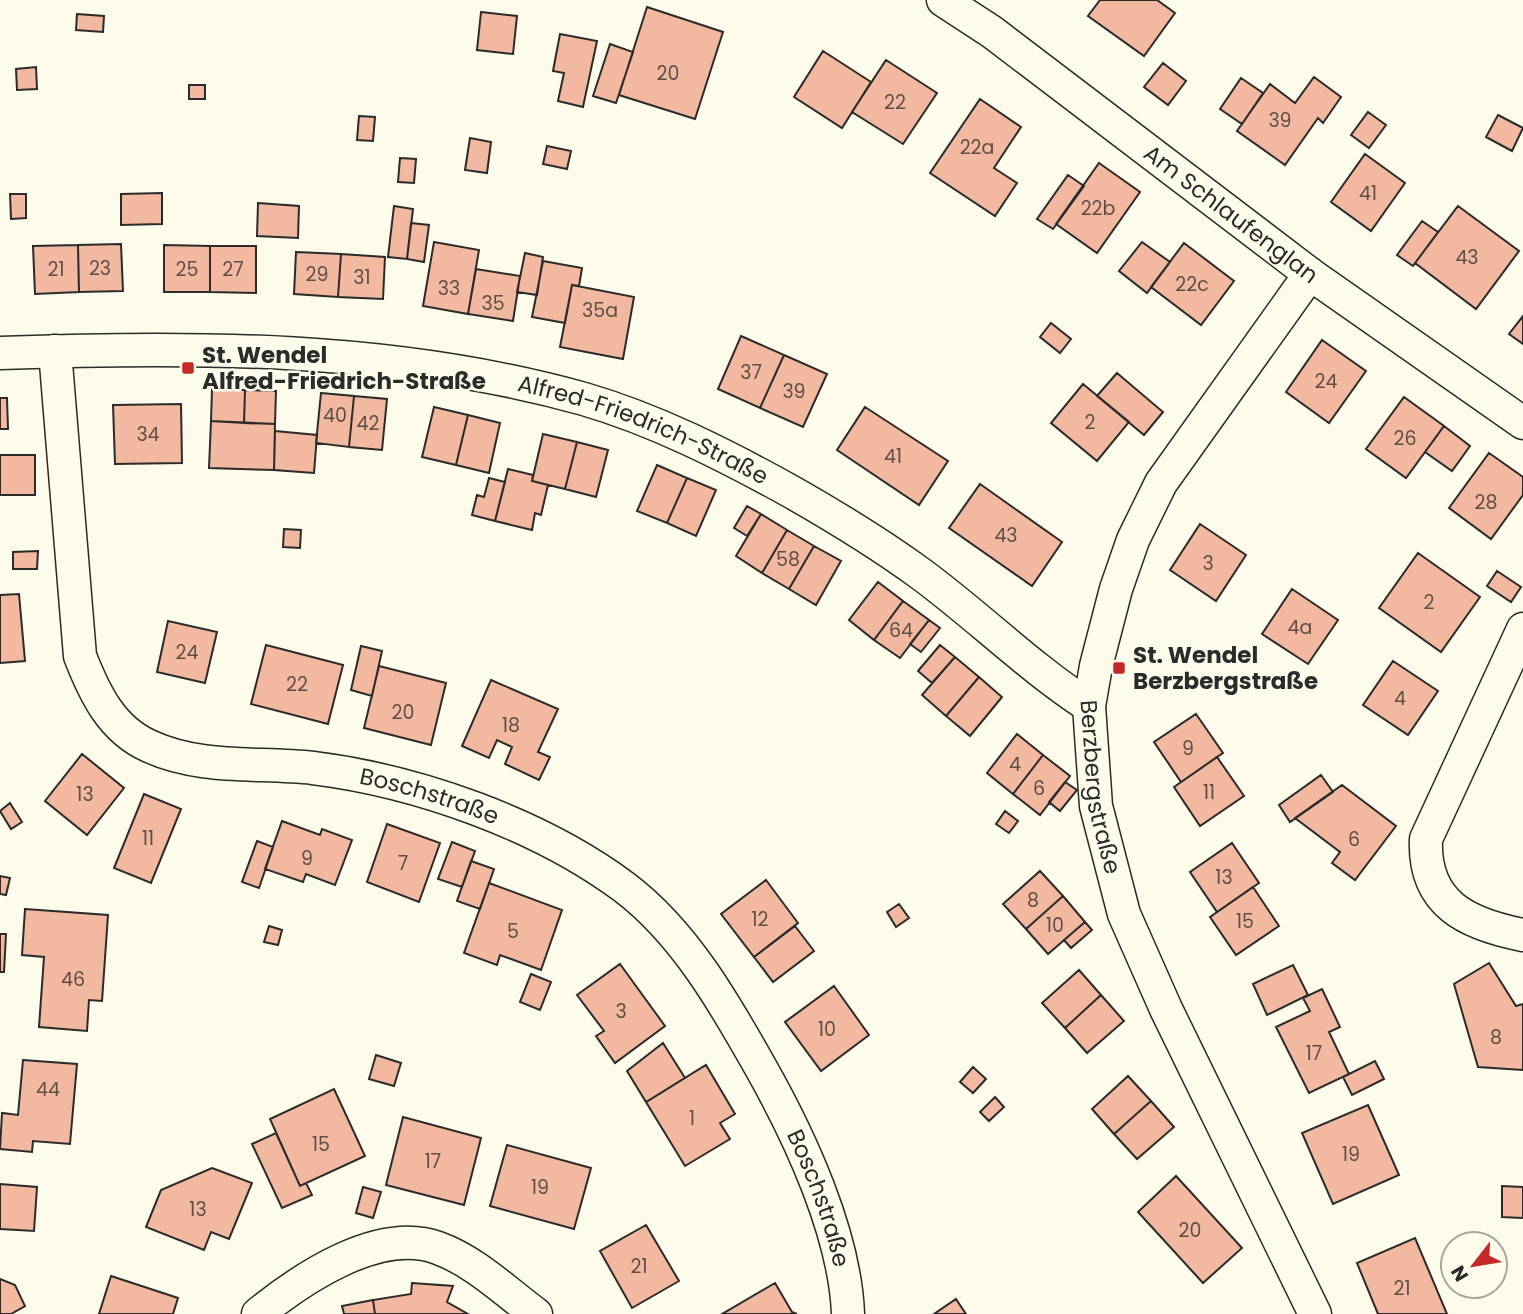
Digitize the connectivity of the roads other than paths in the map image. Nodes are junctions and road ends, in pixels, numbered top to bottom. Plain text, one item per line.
1 (943, 0) edge
2 (1310, 274) junction
3 (55, 351) junction
4 (0, 353) edge
5 (1523, 423) edge
6 (1523, 629) edge
7 (1089, 706) junction
8 (1523, 935) edge
9 (258, 1314) edge
10 (536, 1314) edge
11 (848, 1314) edge
12 (1315, 1314) edge

1 - 2 street, Am Schlaufenglan
2 - 5 street, Am Schlaufenglan
2 - 7 street, Berzbergstraße
3 - 4 street, Alfred-Friedrich-Straße
3 - 7 street, Alfred-Friedrich-Straße
3 - 11 street, Boschstraße
6 - 8 street
7 - 12 street, Berzbergstraße
9 - 10 street

